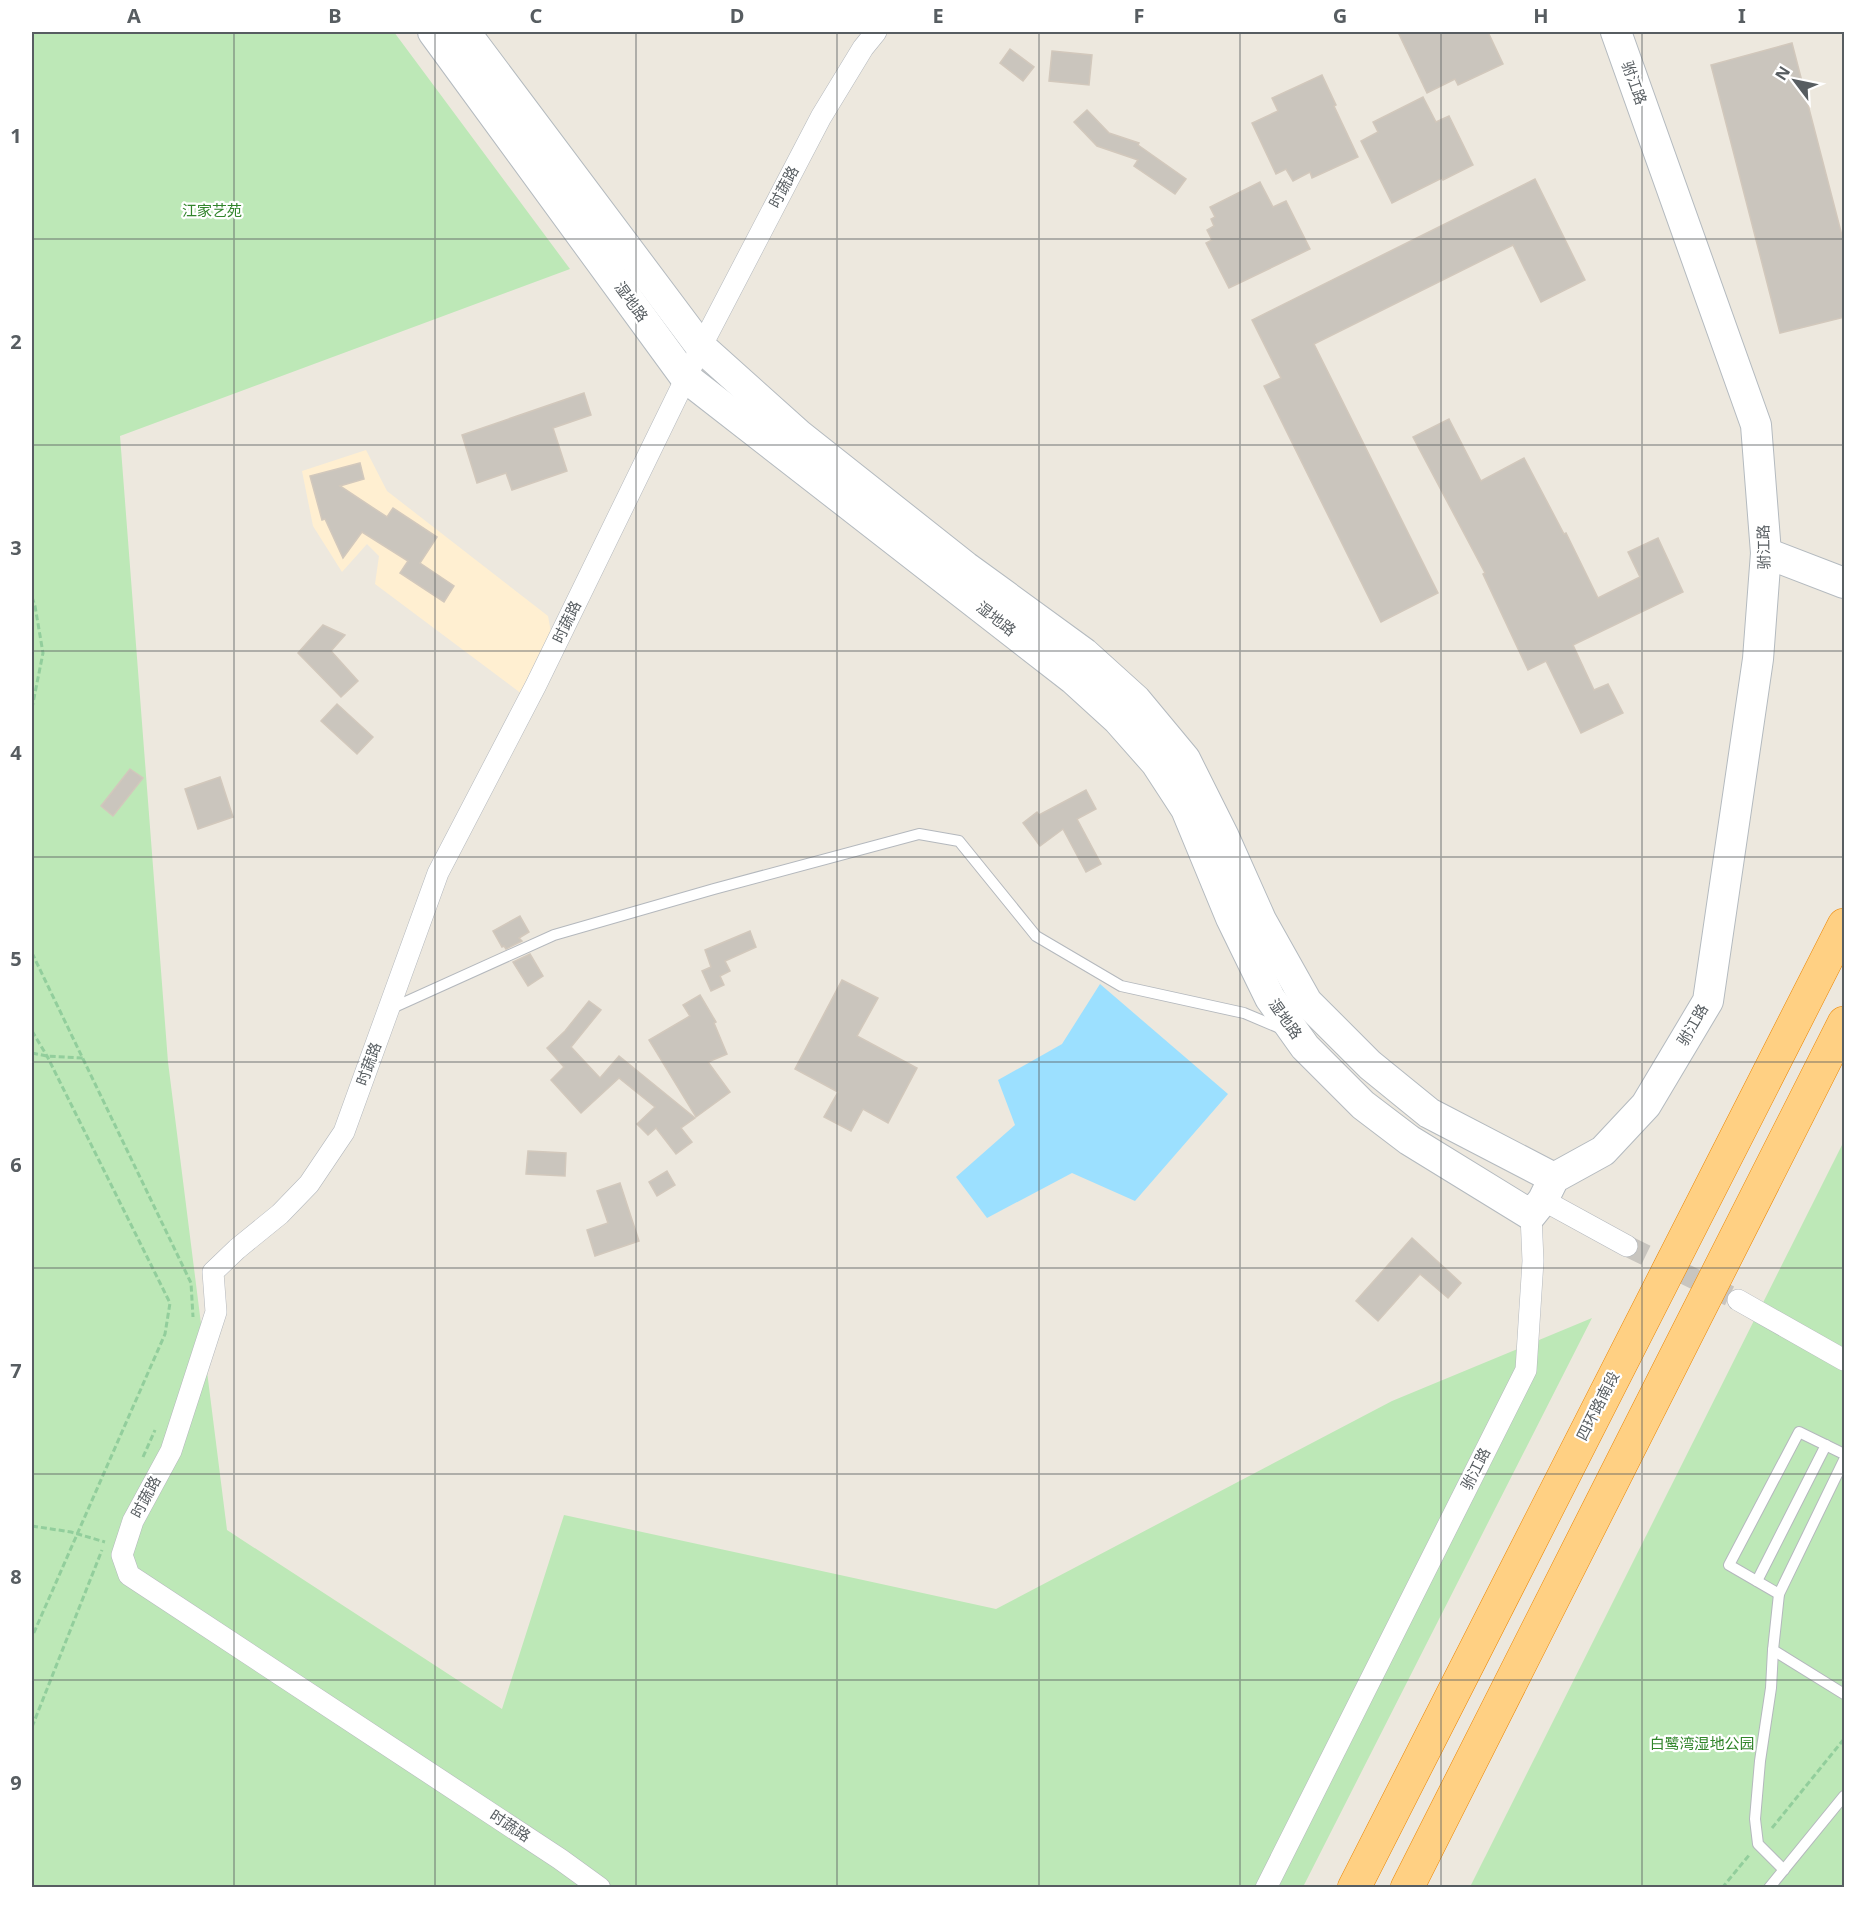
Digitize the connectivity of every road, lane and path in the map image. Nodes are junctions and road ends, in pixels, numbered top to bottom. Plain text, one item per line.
1 (433, 32) edge
2 (465, 32) edge
3 (876, 32) edge
4 (1616, 32) edge
5 (701, 347) junction
6 (685, 377) junction
7 (1766, 553) junction
8 (1845, 583) edge
9 (32, 597) edge
10 (32, 708) edge
11 (1845, 925) edge
12 (32, 953) edge
13 (389, 1010) junction
14 (1845, 1023) edge
15 (32, 1031) edge
16 (1296, 1034) junction
17 (32, 1053) edge
18 (47, 1056) junction
19 (84, 1059) junction
20 (1542, 1197) junction
21 (1627, 1246) tunnel mouth
22 (1738, 1300) tunnel mouth
23 (193, 1319) dead end
24 (1845, 1360) edge
25 (156, 1429) dead end
26 (1826, 1445) junction
27 (1845, 1454) edge
28 (142, 1460) dead end
29 (1845, 1460) edge
30 (32, 1526) edge
31 (77, 1534) junction
32 (1757, 1581) junction
33 (1779, 1594) junction
34 (32, 1637) edge
35 (1773, 1650) junction
36 (1845, 1694) edge
37 (32, 1727) edge
38 (1845, 1739) edge
39 (1814, 1777) dead end
40 (1845, 1796) edge
41 (1784, 1870) junction
42 (600, 1887) edge
43 (1266, 1887) edge
44 (1354, 1887) edge
45 (1407, 1887) edge
46 (1769, 1887) edge

1 - 6 street, 湿地路
2 - 5 street, 湿地路
3 - 5 street, 时蔬路
4 - 7 street, 驸江路
5 - 6 street, 时蔬路
5 - 20 street, 湿地路
6 - 13 street, 时蔬路
6 - 16 street, 湿地路
7 - 8 street
7 - 20 street, 驸江路
9 - 10 path
11 - 44 highway, 四环路南段
12 - 19 path
13 - 16 lane
13 - 42 street, 时蔬路
14 - 45 highway
15 - 18 path
16 - 20 street, 湿地路
17 - 18 path
18 - 19 path
18 - 31 path
19 - 23 path
20 - 21 street
20 - 43 street, 驸江路
22 - 24 street
25 - 28 path
26 - 27 lane
26 - 32 lane
26 - 32 lane
29 - 33 lane
30 - 31 path
31 - 34 path
31 - 37 path
32 - 33 lane
33 - 35 lane
35 - 36 lane
35 - 41 lane
38 - 39 path
40 - 41 lane
41 - 46 lane

